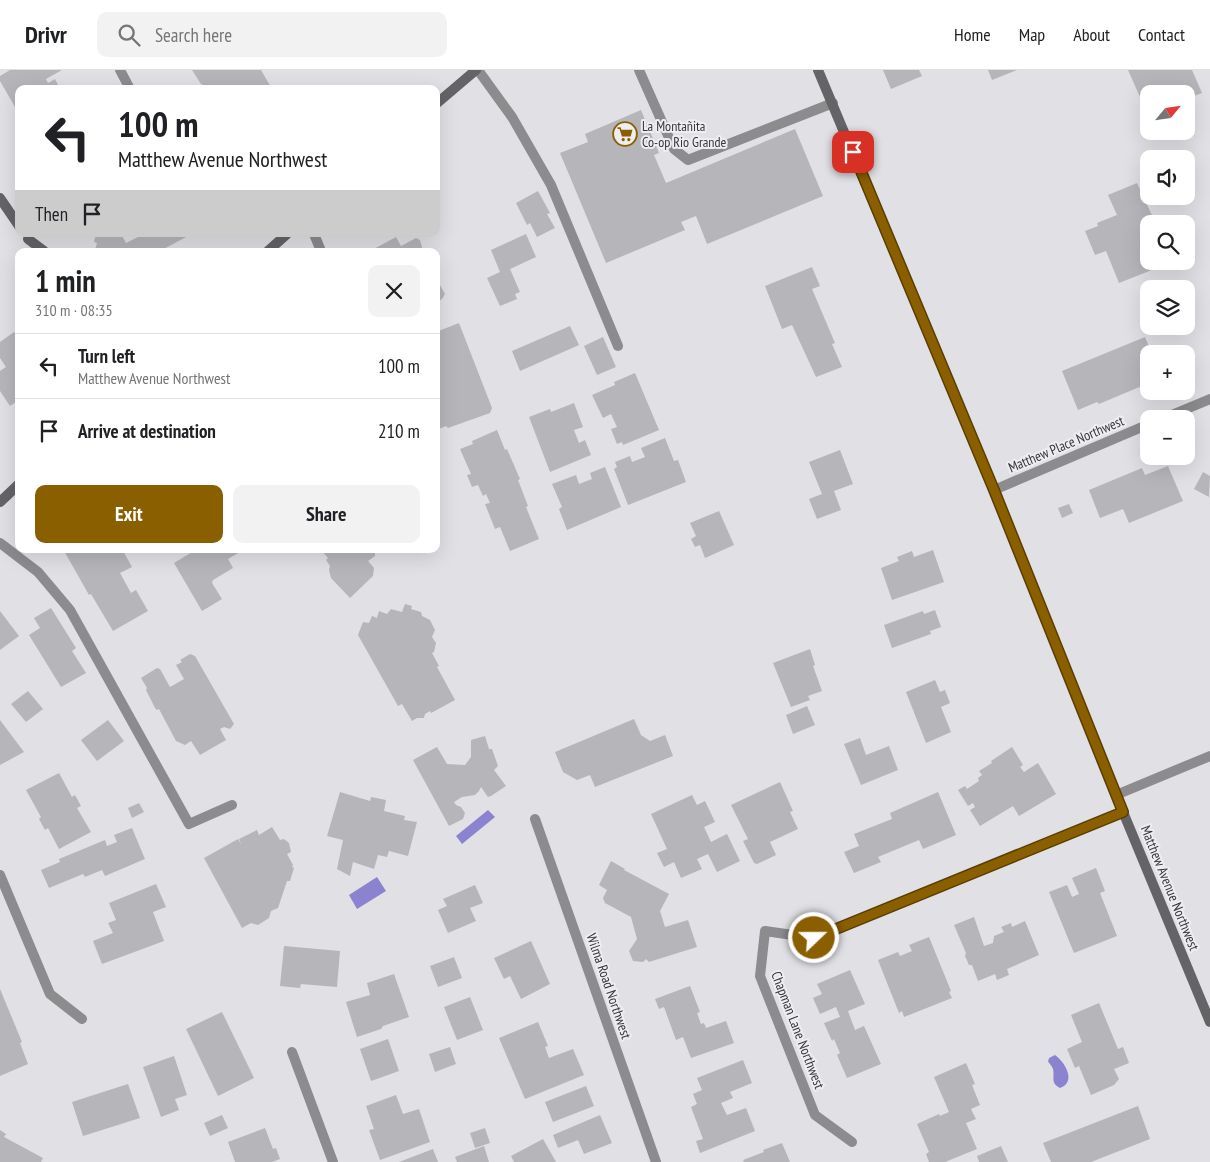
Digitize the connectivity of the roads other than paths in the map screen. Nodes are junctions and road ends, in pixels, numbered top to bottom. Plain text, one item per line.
1 (120, 70) edge
2 (477, 70) edge
3 (639, 70) edge
4 (818, 70) edge
5 (128, 85) edge
6 (440, 101) edge
7 (833, 103) junction
8 (0, 198) edge
9 (15, 220) edge
10 (27, 237) edge
11 (284, 237) edge
12 (40, 248) edge
13 (271, 248) edge
14 (618, 346) dead end
15 (1210, 398) edge
16 (1183, 410) edge
17 (1140, 428) edge
18 (15, 488) edge
19 (994, 490) junction
20 (0, 502) edge
21 (0, 543) edge
22 (1210, 756) edge
23 (1116, 795) junction
24 (232, 805) dead end
25 (1123, 812) junction
26 (535, 819) dead end
27 (0, 875) edge
28 (82, 1019) dead end
29 (1210, 1022) edge
30 (292, 1052) dead end
31 (852, 1142) dead end
32 (333, 1162) edge
33 (656, 1162) edge

1 - 5 street
2 - 6 street
2 - 14 street
3 - 7 street
4 - 7 street, Matthew Avenue Northwest
7 - 19 street, Matthew Avenue Northwest
8 - 9 street
10 - 12 street
11 - 13 street
15 - 16 street
17 - 19 street, Matthew Place Northwest
18 - 20 street
19 - 23 street, Matthew Avenue Northwest
21 - 24 street
22 - 23 street
23 - 25 street, Matthew Avenue Northwest
25 - 29 street, Matthew Avenue Northwest
25 - 31 street, Chapman Lane Northwest
26 - 33 street, Wilma Road Northwest
27 - 28 street
30 - 32 street

